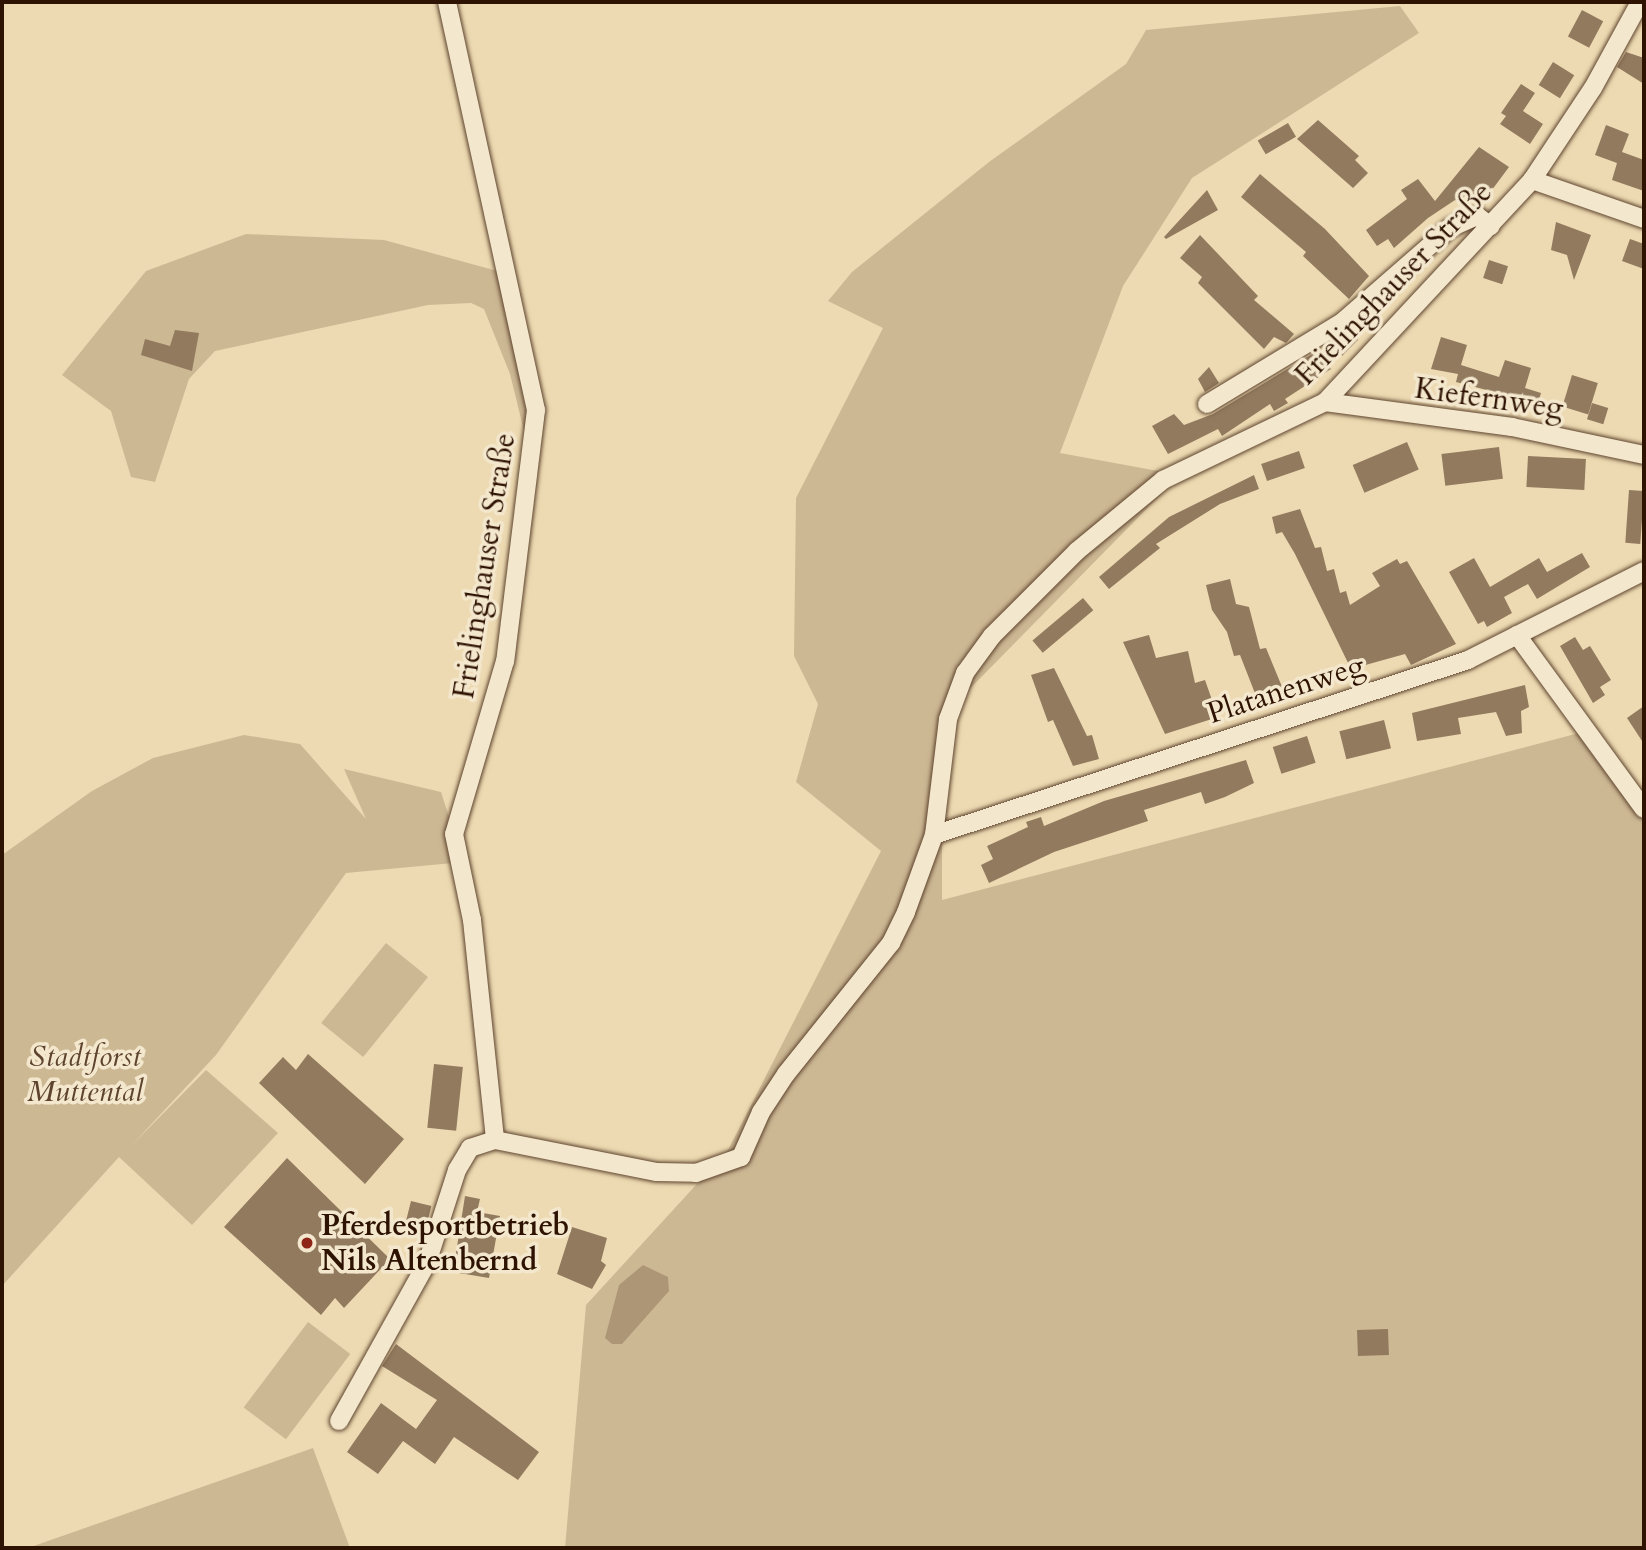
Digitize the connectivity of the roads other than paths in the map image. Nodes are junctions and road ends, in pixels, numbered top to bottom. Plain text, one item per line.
1 (447, 2) edge
2 (1640, 2) edge
3 (1626, 29) junction
4 (1644, 35) edge
5 (1532, 180) junction
6 (1644, 219) edge
7 (1491, 226) junction
8 (1325, 402) junction
9 (1207, 404) dead end
10 (1644, 455) edge
11 (1644, 571) edge
12 (1517, 635) junction
13 (1644, 809) edge
14 (934, 835) junction
15 (495, 1140) junction
16 (339, 1421) dead end

1 - 15 street, Frielinghauser Straße
2 - 3 street, Frielinghauser Straße
3 - 4 street
3 - 5 street, Frielinghauser Straße
5 - 6 street
5 - 7 street, Frielinghauser Straße
7 - 8 street, Frielinghauser Straße
7 - 9 street
8 - 10 street, Kiefernweg
8 - 14 street, Frielinghauser Straße
11 - 12 street, Platanenweg
12 - 13 street
12 - 14 street, Platanenweg
14 - 15 street, Frielinghauser Straße
15 - 16 street

